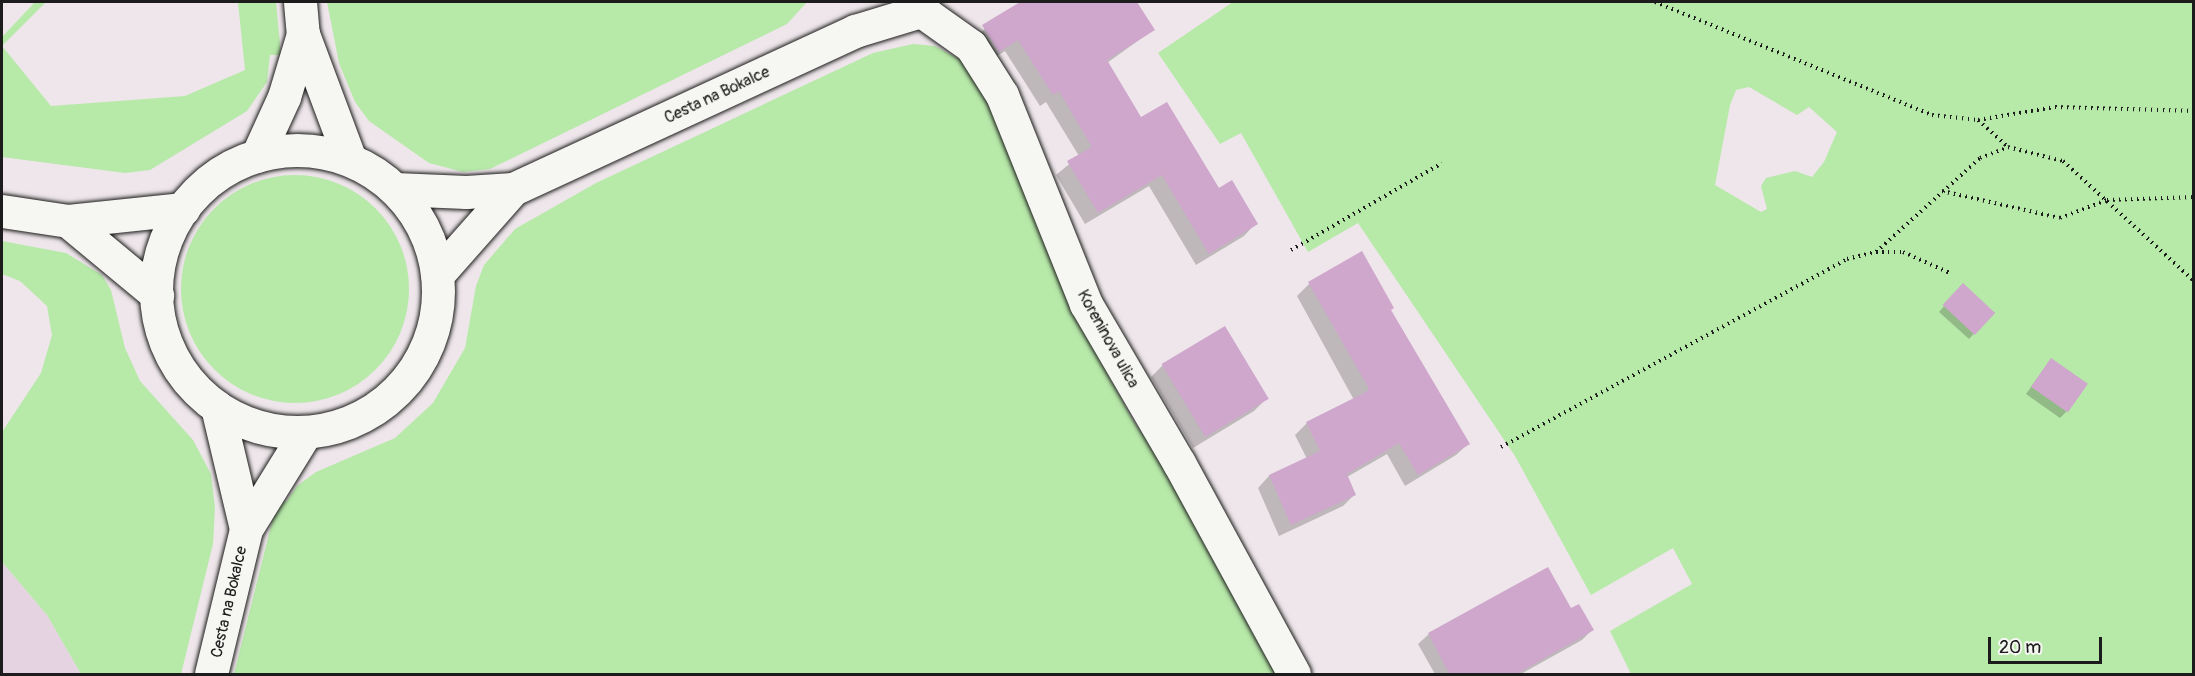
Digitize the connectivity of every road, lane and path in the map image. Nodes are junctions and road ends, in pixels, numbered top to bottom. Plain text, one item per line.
1 (300, 2) edge
2 (1655, 2) edge
3 (916, 6) edge
4 (303, 34) junction
5 (2193, 111) edge
6 (1978, 120) junction
7 (2008, 147) junction
8 (256, 156) junction
9 (350, 160) junction
10 (1442, 163) dead end
11 (395, 189) junction
12 (513, 189) junction
13 (1942, 191) junction
14 (2193, 197) edge
15 (2107, 200) junction
16 (183, 209) junction
17 (2, 211) edge
18 (68, 221) junction
19 (1291, 250) dead end
20 (1876, 252) junction
21 (1950, 273) dead end
22 (437, 275) junction
23 (2193, 281) edge
24 (156, 295) junction
25 (217, 407) junction
26 (306, 432) junction
27 (1502, 447) dead end
28 (246, 529) junction
29 (211, 675) edge
30 (1294, 675) edge

1 - 4 street
2 - 6 path
3 - 12 street, Cesta na Bokalce
3 - 30 street, Koreninova ulica
4 - 8 street
4 - 9 street
5 - 6 path
6 - 7 path
7 - 13 path
7 - 15 path
8 - 9 street
8 - 16 street
9 - 11 street
10 - 19 path
11 - 12 street, Cesta na Bokalce
11 - 22 street
12 - 22 street, Cesta na Bokalce
13 - 15 path
13 - 20 path
14 - 15 path
15 - 23 path
16 - 18 street
16 - 24 street
17 - 18 street
18 - 24 street
20 - 21 path
20 - 27 path
22 - 26 street
24 - 25 street
25 - 26 street
25 - 28 street, Cesta na Bokalce
26 - 28 street, Cesta na Bokalce
28 - 29 street, Cesta na Bokalce

